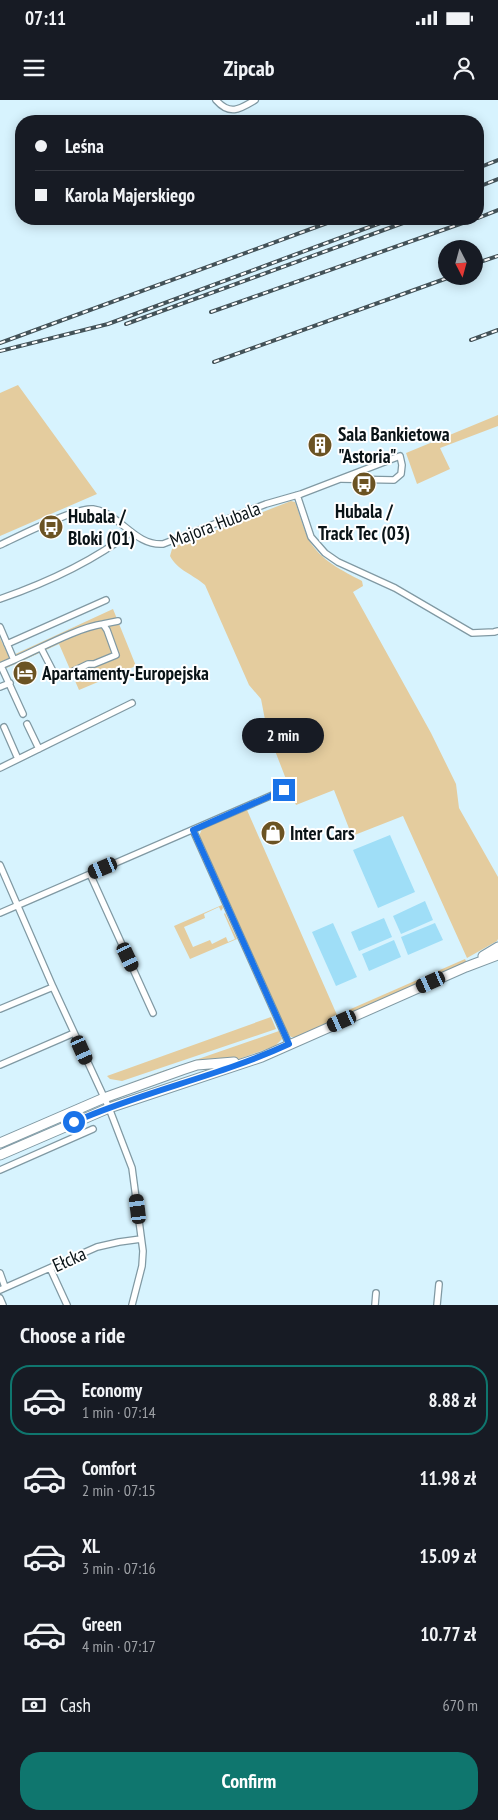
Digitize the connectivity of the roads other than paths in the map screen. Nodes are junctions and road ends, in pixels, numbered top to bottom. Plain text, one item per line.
1 (216, 100) edge
2 (255, 100) edge
3 (341, 479) junction
4 (297, 495) junction
5 (130, 532) junction
6 (0, 545) edge
7 (0, 599) edge
8 (106, 600) dead end
9 (118, 621) dead end
10 (103, 624) junction
11 (0, 627) edge
12 (498, 631) edge
13 (7, 644) junction
14 (41, 648) junction
15 (14, 660) junction
16 (0, 666) edge
17 (10, 683) junction
18 (0, 687) edge
19 (132, 703) dead end
20 (23, 714) dead end
21 (27, 724) dead end
22 (4, 727) dead end
23 (39, 749) junction
24 (18, 759) junction
25 (0, 768) edge
26 (284, 790) dead end
27 (193, 830) junction
28 (0, 865) edge
29 (90, 874) junction
30 (18, 905) junction
31 (0, 913) edge
32 (498, 947) edge
33 (498, 955) edge
34 (466, 967) junction
35 (54, 987) junction
36 (0, 1009) edge
37 (153, 1013) dead end
38 (74, 1032) junction
39 (289, 1044) junction
40 (0, 1065) edge
41 (104, 1098) junction
42 (109, 1108) junction
43 (93, 1129) dead end
44 (0, 1143) edge
45 (0, 1155) edge
46 (0, 1170) edge
47 (141, 1239) junction
48 (50, 1268) junction
49 (0, 1273) edge
50 (439, 1284) dead end
51 (3, 1288) edge
52 (376, 1293) dead end
53 (0, 1298) edge
54 (3, 1305) edge
55 (67, 1305) edge
56 (132, 1305) edge
57 (375, 1305) edge
58 (437, 1305) edge

1 - 2 street
3 - 3 street, Majora Hubala
3 - 4 street, Majora Hubala
4 - 5 street, Majora Hubala
4 - 12 street
5 - 6 street, Majora Hubala
5 - 7 street
8 - 13 street
9 - 10 street
10 - 14 street
10 - 14 street
11 - 13 street
13 - 15 street
14 - 15 street
15 - 16 street
16 - 17 street
17 - 18 street
17 - 20 street
19 - 23 street
21 - 23 street
22 - 24 street
23 - 24 street
24 - 25 street
26 - 27 street
27 - 29 street
27 - 39 street
28 - 30 street
29 - 30 street
29 - 37 street
30 - 31 street
30 - 35 street
32 - 34 main road
33 - 34 main road
34 - 39 main road
35 - 36 street
35 - 38 street
38 - 40 street
38 - 41 street
39 - 41 main road
39 - 42 main road
41 - 42 street
41 - 44 main road
42 - 45 main road
42 - 47 street
43 - 46 street
47 - 48 street, Ełcka
47 - 56 street
48 - 51 street, Ełcka
48 - 55 street
49 - 51 street
50 - 58 street
52 - 57 street
53 - 54 street

